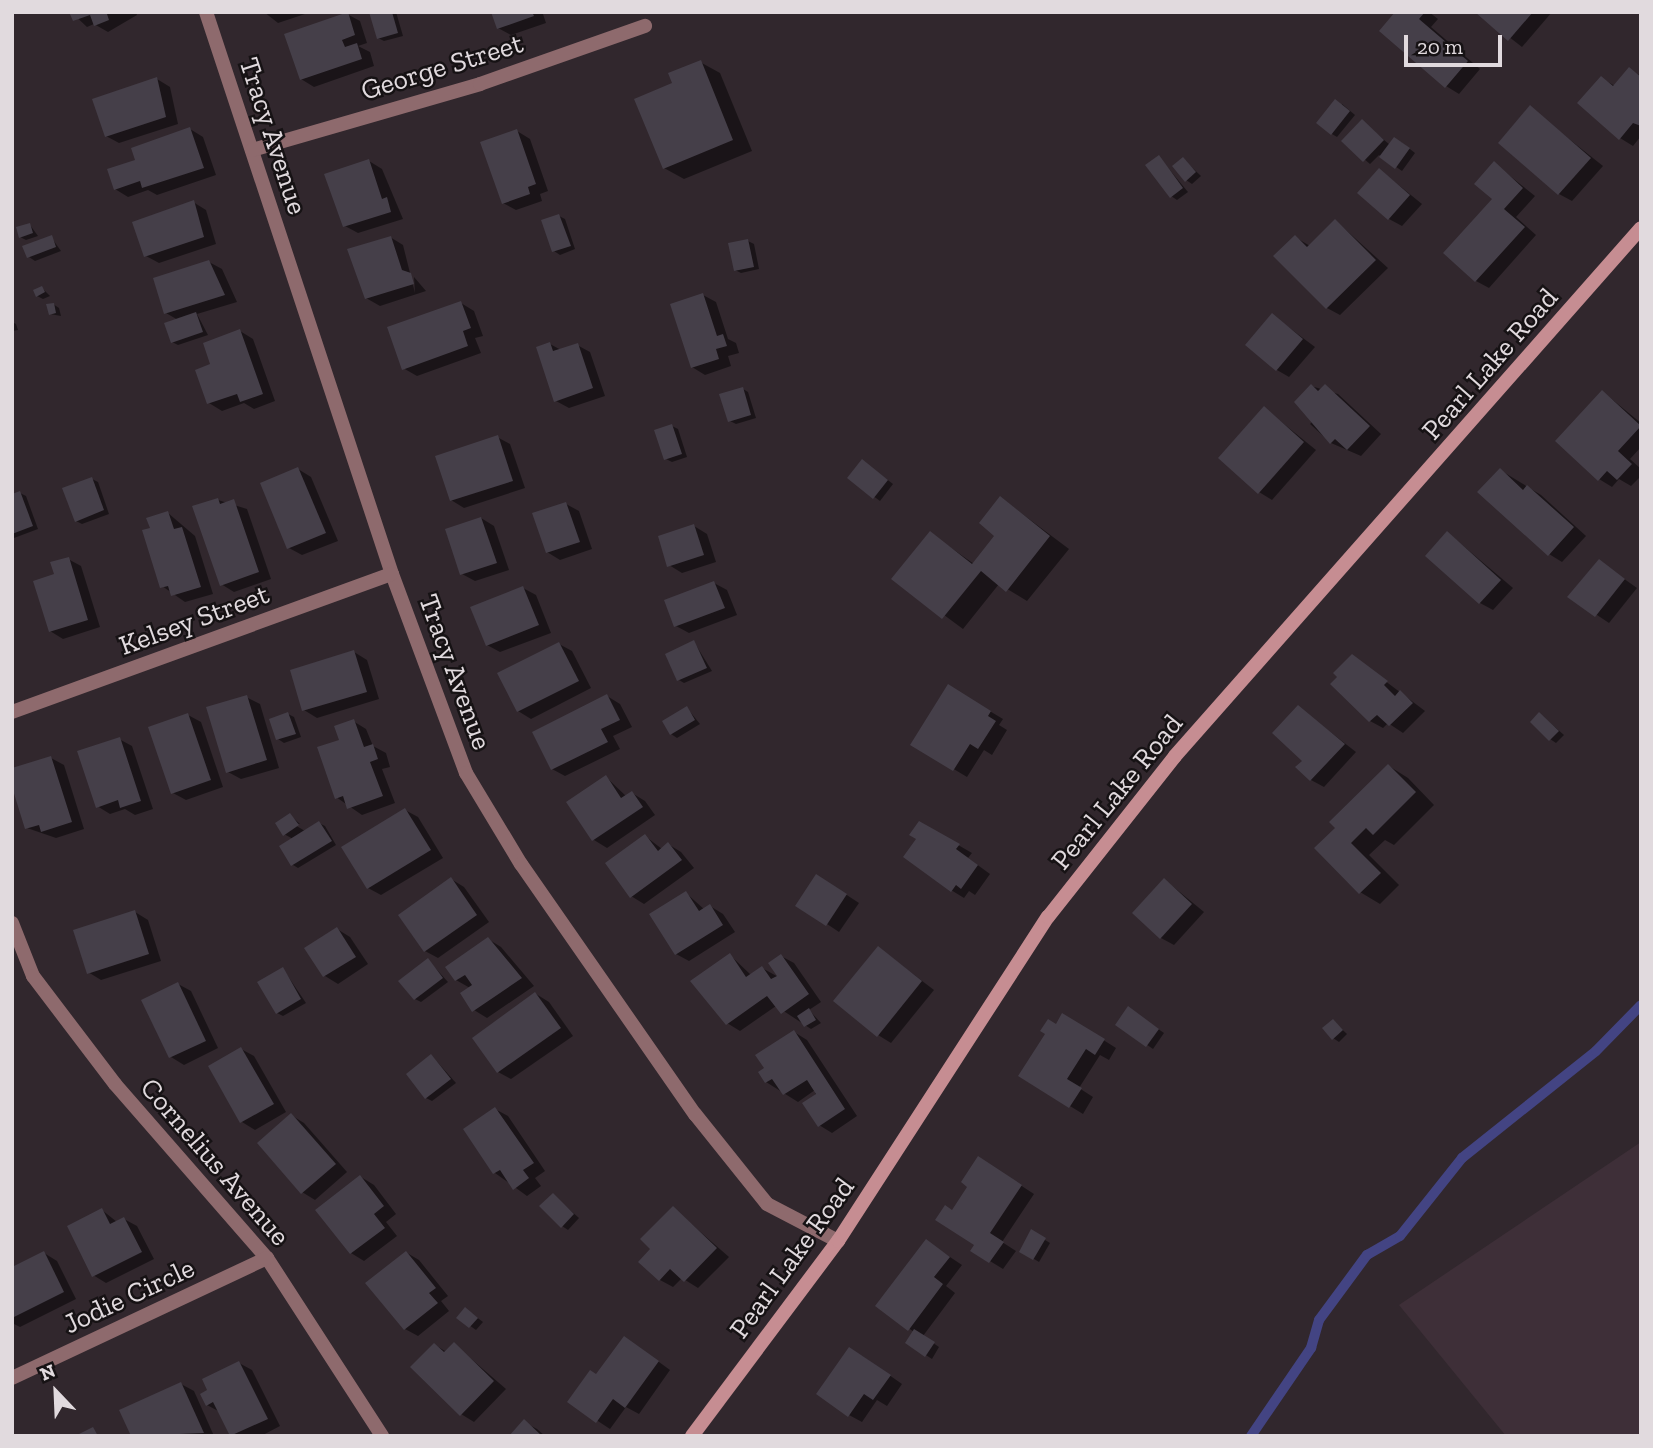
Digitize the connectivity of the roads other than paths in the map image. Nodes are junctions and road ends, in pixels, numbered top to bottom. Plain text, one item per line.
1 (206, 12) edge
2 (645, 26) dead end
3 (252, 150) junction
4 (1641, 228) edge
5 (392, 574) junction
6 (12, 712) edge
7 (12, 923) edge
8 (838, 1241) junction
9 (268, 1258) junction
10 (12, 1378) edge
11 (382, 1436) edge
12 (692, 1436) edge

1 - 3 street, Tracy Avenue
2 - 3 street, George Street
3 - 5 street, Tracy Avenue
4 - 8 main road, Pearl Lake Road
5 - 6 street, Kelsey Street
5 - 8 street, Tracy Avenue
7 - 9 street, Cornelius Avenue
8 - 12 main road, Pearl Lake Road
9 - 10 street, Jodie Circle
9 - 11 street, Cornelius Avenue

